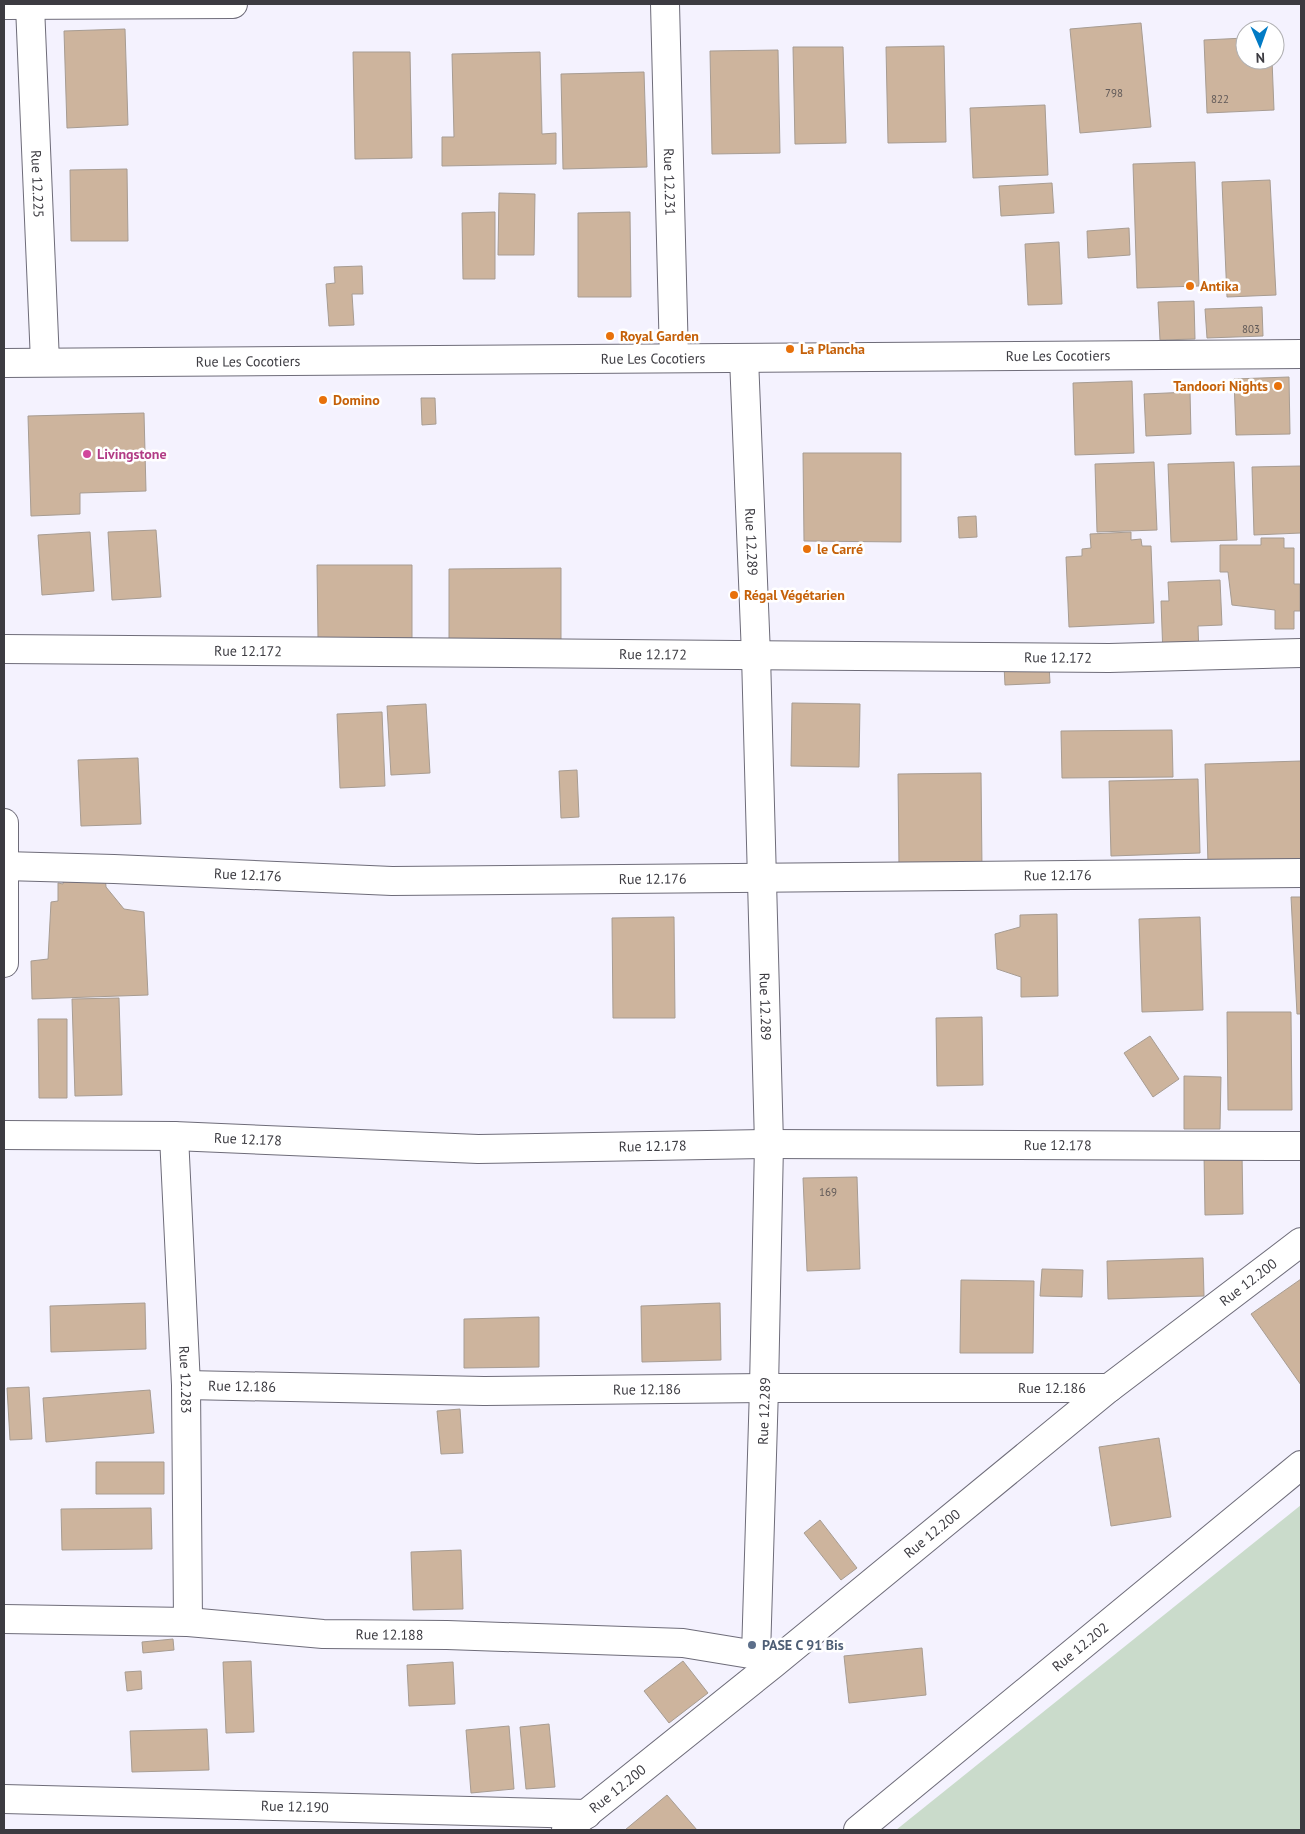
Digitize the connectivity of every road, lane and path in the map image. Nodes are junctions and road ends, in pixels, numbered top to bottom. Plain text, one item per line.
1 (234, 4) edge
2 (665, 4) edge
3 (17, 6) edge
4 (1301, 354) edge
5 (674, 358) junction
6 (744, 358) junction
7 (4, 362) edge
8 (45, 362) junction
9 (4, 649) edge
10 (1301, 653) edge
11 (756, 655) junction
12 (4, 822) edge
13 (4, 866) edge
14 (1301, 873) edge
15 (762, 877) junction
16 (4, 963) edge
17 (4, 1135) edge
18 (174, 1136) junction
19 (769, 1144) junction
20 (1301, 1146) edge
21 (1301, 1242) edge
22 (186, 1385) junction
23 (764, 1388) junction
24 (1109, 1388) junction
25 (1301, 1465) edge
26 (4, 1619) edge
27 (188, 1622) junction
28 (764, 1660) junction
29 (4, 1800) edge
30 (576, 1822) edge
31 (858, 1830) edge

1 - 3 street
2 - 5 street, Rue 12.231
3 - 8 street, Rue 12.225
4 - 6 street, Rue Les Cocotiers
5 - 6 street, Rue Les Cocotiers
5 - 8 street, Rue Les Cocotiers
6 - 11 street, Rue 12.289
7 - 8 street, Rue Les Cocotiers
9 - 11 street, Rue 12.172
10 - 11 street, Rue 12.172
11 - 15 street, Rue 12.289
12 - 13 street
13 - 15 street, Rue 12.176
13 - 16 street
14 - 15 street, Rue 12.176
15 - 19 street, Rue 12.289
17 - 18 street, Rue 12.178
18 - 19 street, Rue 12.178
18 - 22 street, Rue 12.283
19 - 20 street, Rue 12.178
19 - 23 street, Rue 12.289
21 - 24 street, Rue 12.200
22 - 23 street, Rue 12.186
22 - 27 street, Rue 12.283
23 - 24 street, Rue 12.186
23 - 28 street, Rue 12.289
24 - 28 street, Rue 12.200
25 - 31 street, Rue 12.202
26 - 27 street, Rue 12.188
27 - 28 street, Rue 12.188
28 - 30 street, Rue 12.200
29 - 30 street, Rue 12.190

